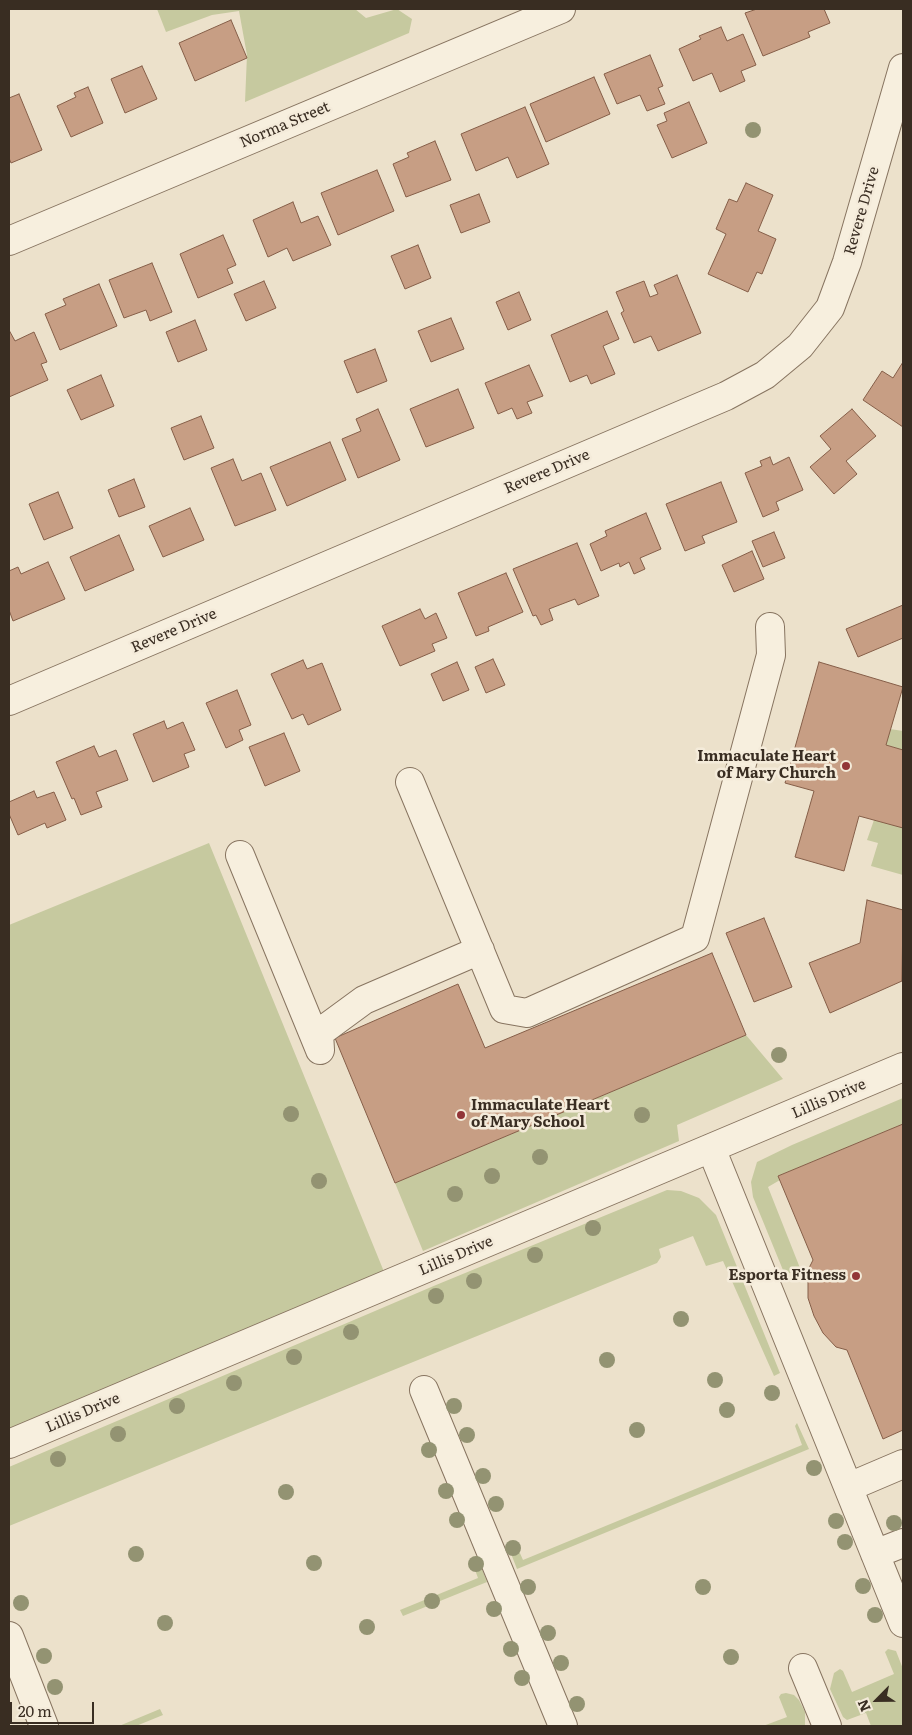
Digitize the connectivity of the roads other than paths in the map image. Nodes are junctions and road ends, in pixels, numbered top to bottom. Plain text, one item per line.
1 (561, 9) edge
2 (903, 68) edge
3 (9, 241) edge
4 (770, 627) dead end
5 (9, 701) edge
6 (410, 782) dead end
7 (240, 854) dead end
8 (480, 950) junction
9 (903, 1068) edge
10 (711, 1148) junction
11 (424, 1390) dead end
12 (9, 1444) edge
13 (903, 1464) edge
14 (849, 1486) junction
15 (903, 1543) edge
16 (875, 1554) junction
17 (903, 1623) edge
18 (9, 1636) edge
19 (803, 1668) dead end
20 (44, 1726) edge
21 (563, 1726) edge
22 (828, 1726) edge

1 - 3 street, Norma Street
2 - 5 street, Revere Drive
4 - 8 street
6 - 8 street
7 - 8 street
9 - 10 street, Lillis Drive
10 - 12 street, Lillis Drive
10 - 14 street
11 - 21 street
13 - 14 street
14 - 16 street
15 - 16 street
16 - 17 street
18 - 20 street
19 - 22 street

